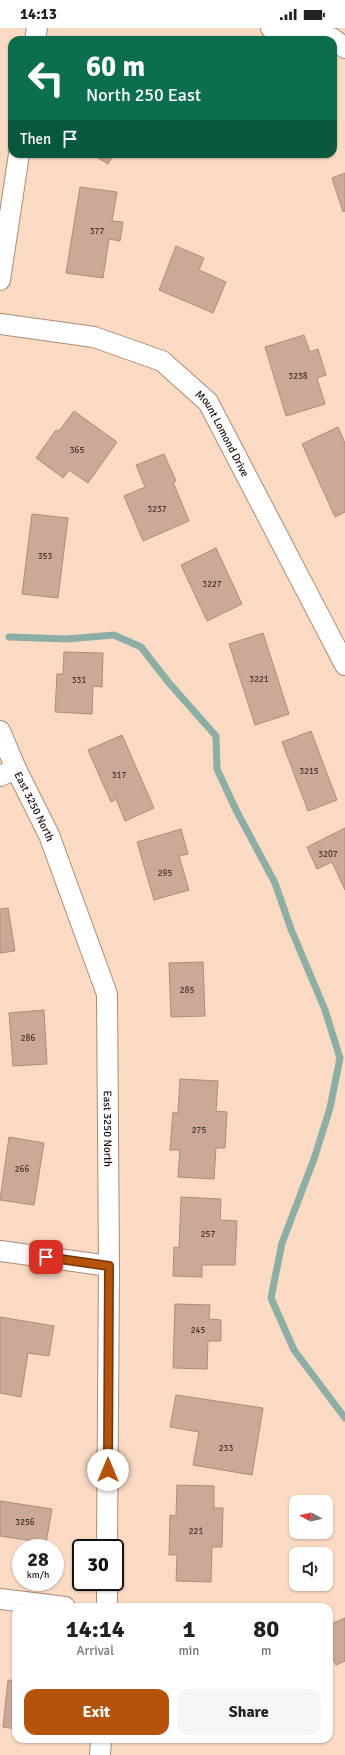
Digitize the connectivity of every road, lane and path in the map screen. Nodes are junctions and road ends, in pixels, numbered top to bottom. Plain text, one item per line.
1 (271, 28) edge
2 (320, 36) edge
3 (337, 42) edge
4 (345, 48) edge
5 (17, 158) edge
6 (0, 280) edge
7 (0, 324) edge
8 (345, 665) edge
9 (0, 731) edge
10 (8, 773) edge
11 (0, 1251) edge
12 (109, 1266) junction
13 (107, 1539) edge
14 (107, 1591) edge
15 (0, 1599) edge
16 (32, 1603) edge
17 (107, 1603) edge
18 (101, 1743) edge
19 (100, 1755) edge

1 - 2 street
3 - 4 street
5 - 6 street
7 - 8 street, Mount Lomond Drive
9 - 10 street, East 3250 North
10 - 12 street, East 3250 North
11 - 12 street
12 - 13 street, East 3250 North
14 - 17 street
15 - 16 street
18 - 19 street

